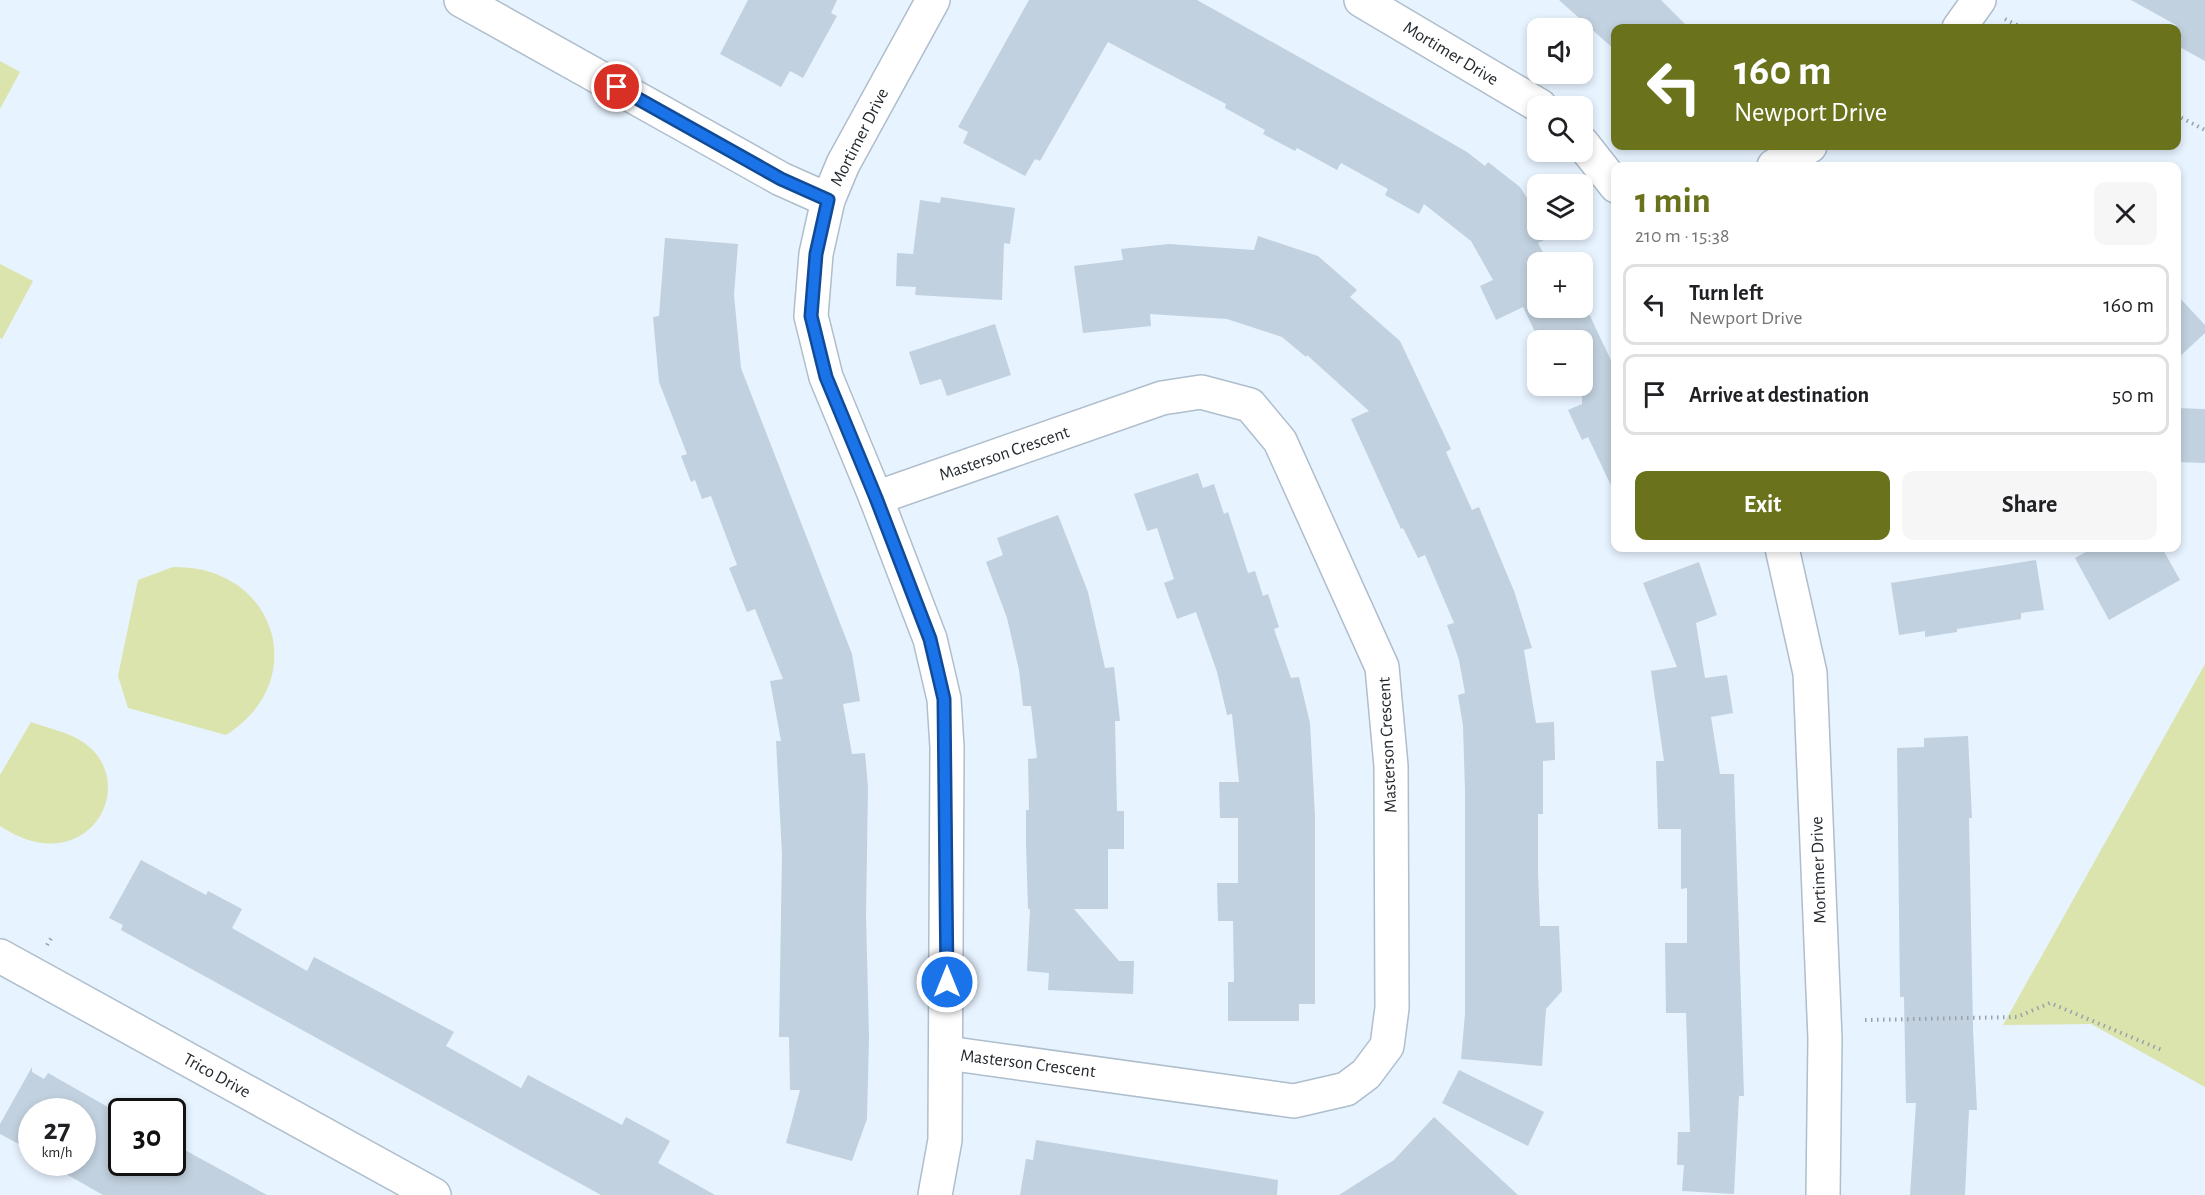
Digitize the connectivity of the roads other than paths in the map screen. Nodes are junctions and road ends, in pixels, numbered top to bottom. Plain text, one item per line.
1 (933, 0) edge
2 (1361, 0) edge
3 (470, 2) edge
4 (1989, 8) edge
5 (1965, 24) edge
6 (1527, 98) edge
7 (1803, 150) edge
8 (1593, 157) edge
9 (1781, 162) edge
10 (1611, 180) edge
11 (828, 200) junction
12 (876, 498) junction
13 (1783, 552) edge
14 (0, 956) edge
15 (947, 1053) junction
16 (434, 1195) edge
17 (935, 1195) edge
18 (1823, 1195) edge

1 - 11 street, Mortimer Drive
2 - 6 street, Mortimer Drive
3 - 11 street
4 - 5 street
7 - 9 street
8 - 10 street
11 - 12 street, Mortimer Drive
12 - 15 street, Mortimer Drive
12 - 15 street, Masterson Crescent
13 - 18 street, Mortimer Drive
14 - 16 street, Trico Drive
15 - 17 street, Mortimer Drive

